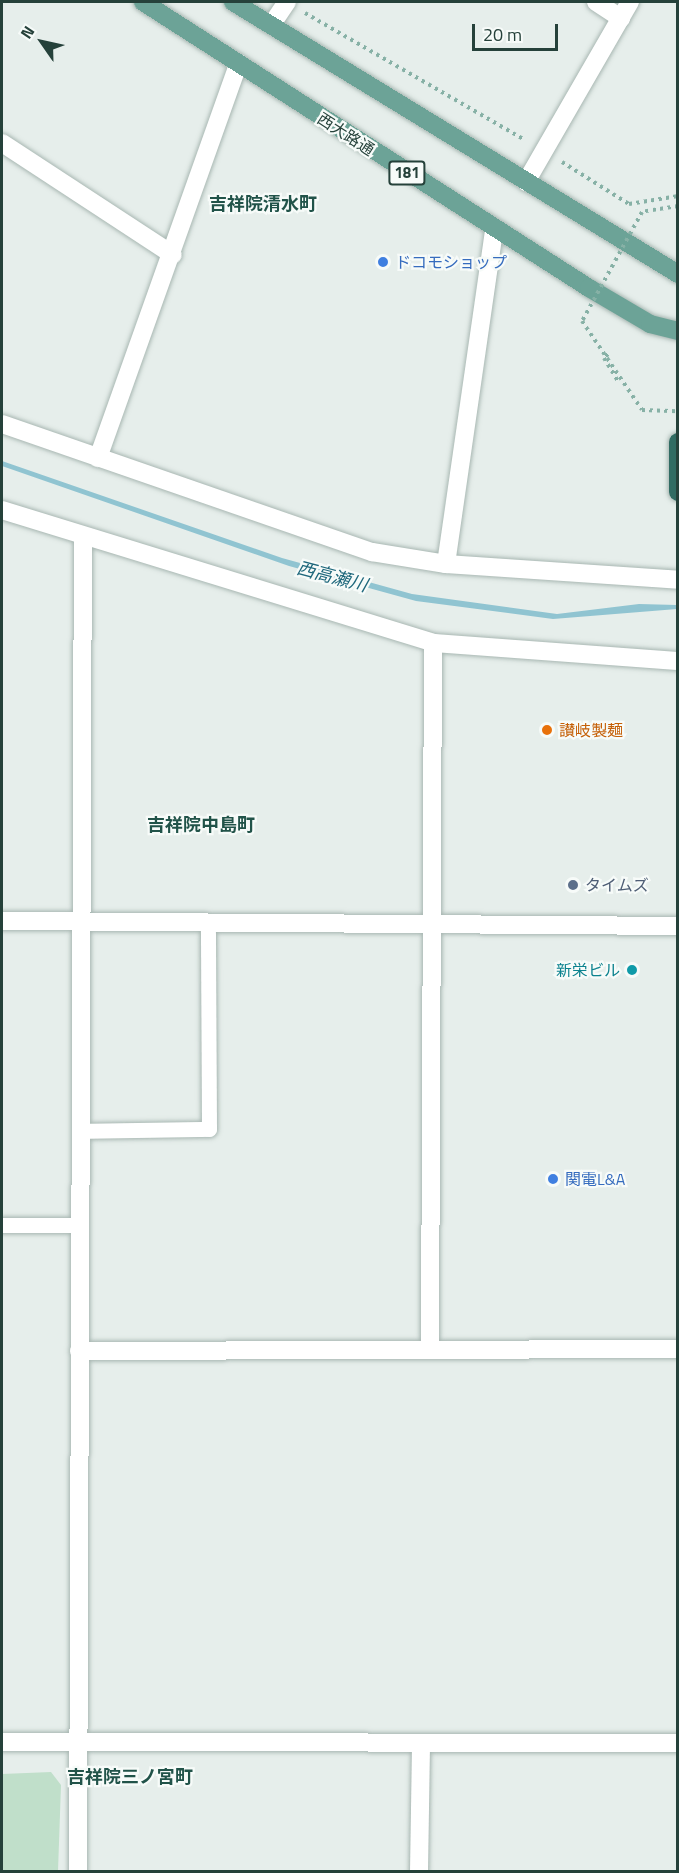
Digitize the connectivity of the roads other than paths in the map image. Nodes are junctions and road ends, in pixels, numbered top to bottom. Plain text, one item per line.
1 (142, 2) edge
2 (233, 2) edge
3 (286, 2) edge
4 (596, 2) edge
5 (630, 2) edge
6 (621, 18) junction
7 (272, 24) junction
8 (238, 63) junction
9 (2, 144) edge
10 (526, 182) junction
11 (494, 229) junction
12 (173, 255) junction
13 (678, 274) edge
14 (678, 331) edge
15 (2, 424) edge
16 (678, 442) edge
17 (98, 458) junction
18 (678, 492) edge
19 (2, 510) edge
20 (83, 538) junction
21 (446, 564) junction
22 (678, 580) edge
23 (433, 643) junction
24 (678, 661) edge
25 (2, 921) edge
26 (80, 922) junction
27 (208, 923) junction
28 (432, 924) junction
29 (678, 926) edge
30 (80, 1131) junction
31 (2, 1225) edge
32 (80, 1225) junction
33 (430, 1349) junction
34 (678, 1349) edge
35 (79, 1351) junction
36 (2, 1742) edge
37 (78, 1742) junction
38 (678, 1743) edge
39 (421, 1744) junction
40 (78, 1872) edge
41 (419, 1872) edge

1 - 8 main road, 西大路通 / 181
2 - 7 main road
3 - 7 street
4 - 6 street
5 - 6 street
6 - 10 street
7 - 10 main road
8 - 11 main road, 西大路通 / 181
8 - 12 street
9 - 12 street
10 - 13 main road
11 - 14 main road, 西大路通 / 181
11 - 21 street
12 - 17 street
15 - 17 street
16 - 18 highway
17 - 21 street
19 - 20 street
20 - 23 street
20 - 26 street
21 - 22 street
23 - 24 street
23 - 28 street
25 - 26 street
26 - 27 street
26 - 30 street
27 - 28 street
27 - 30 lane
28 - 29 street
28 - 33 street
30 - 32 street
31 - 32 lane
32 - 35 street
33 - 34 street
33 - 35 street
35 - 37 street
36 - 37 street
37 - 39 street
37 - 40 street
38 - 39 street
39 - 41 street

